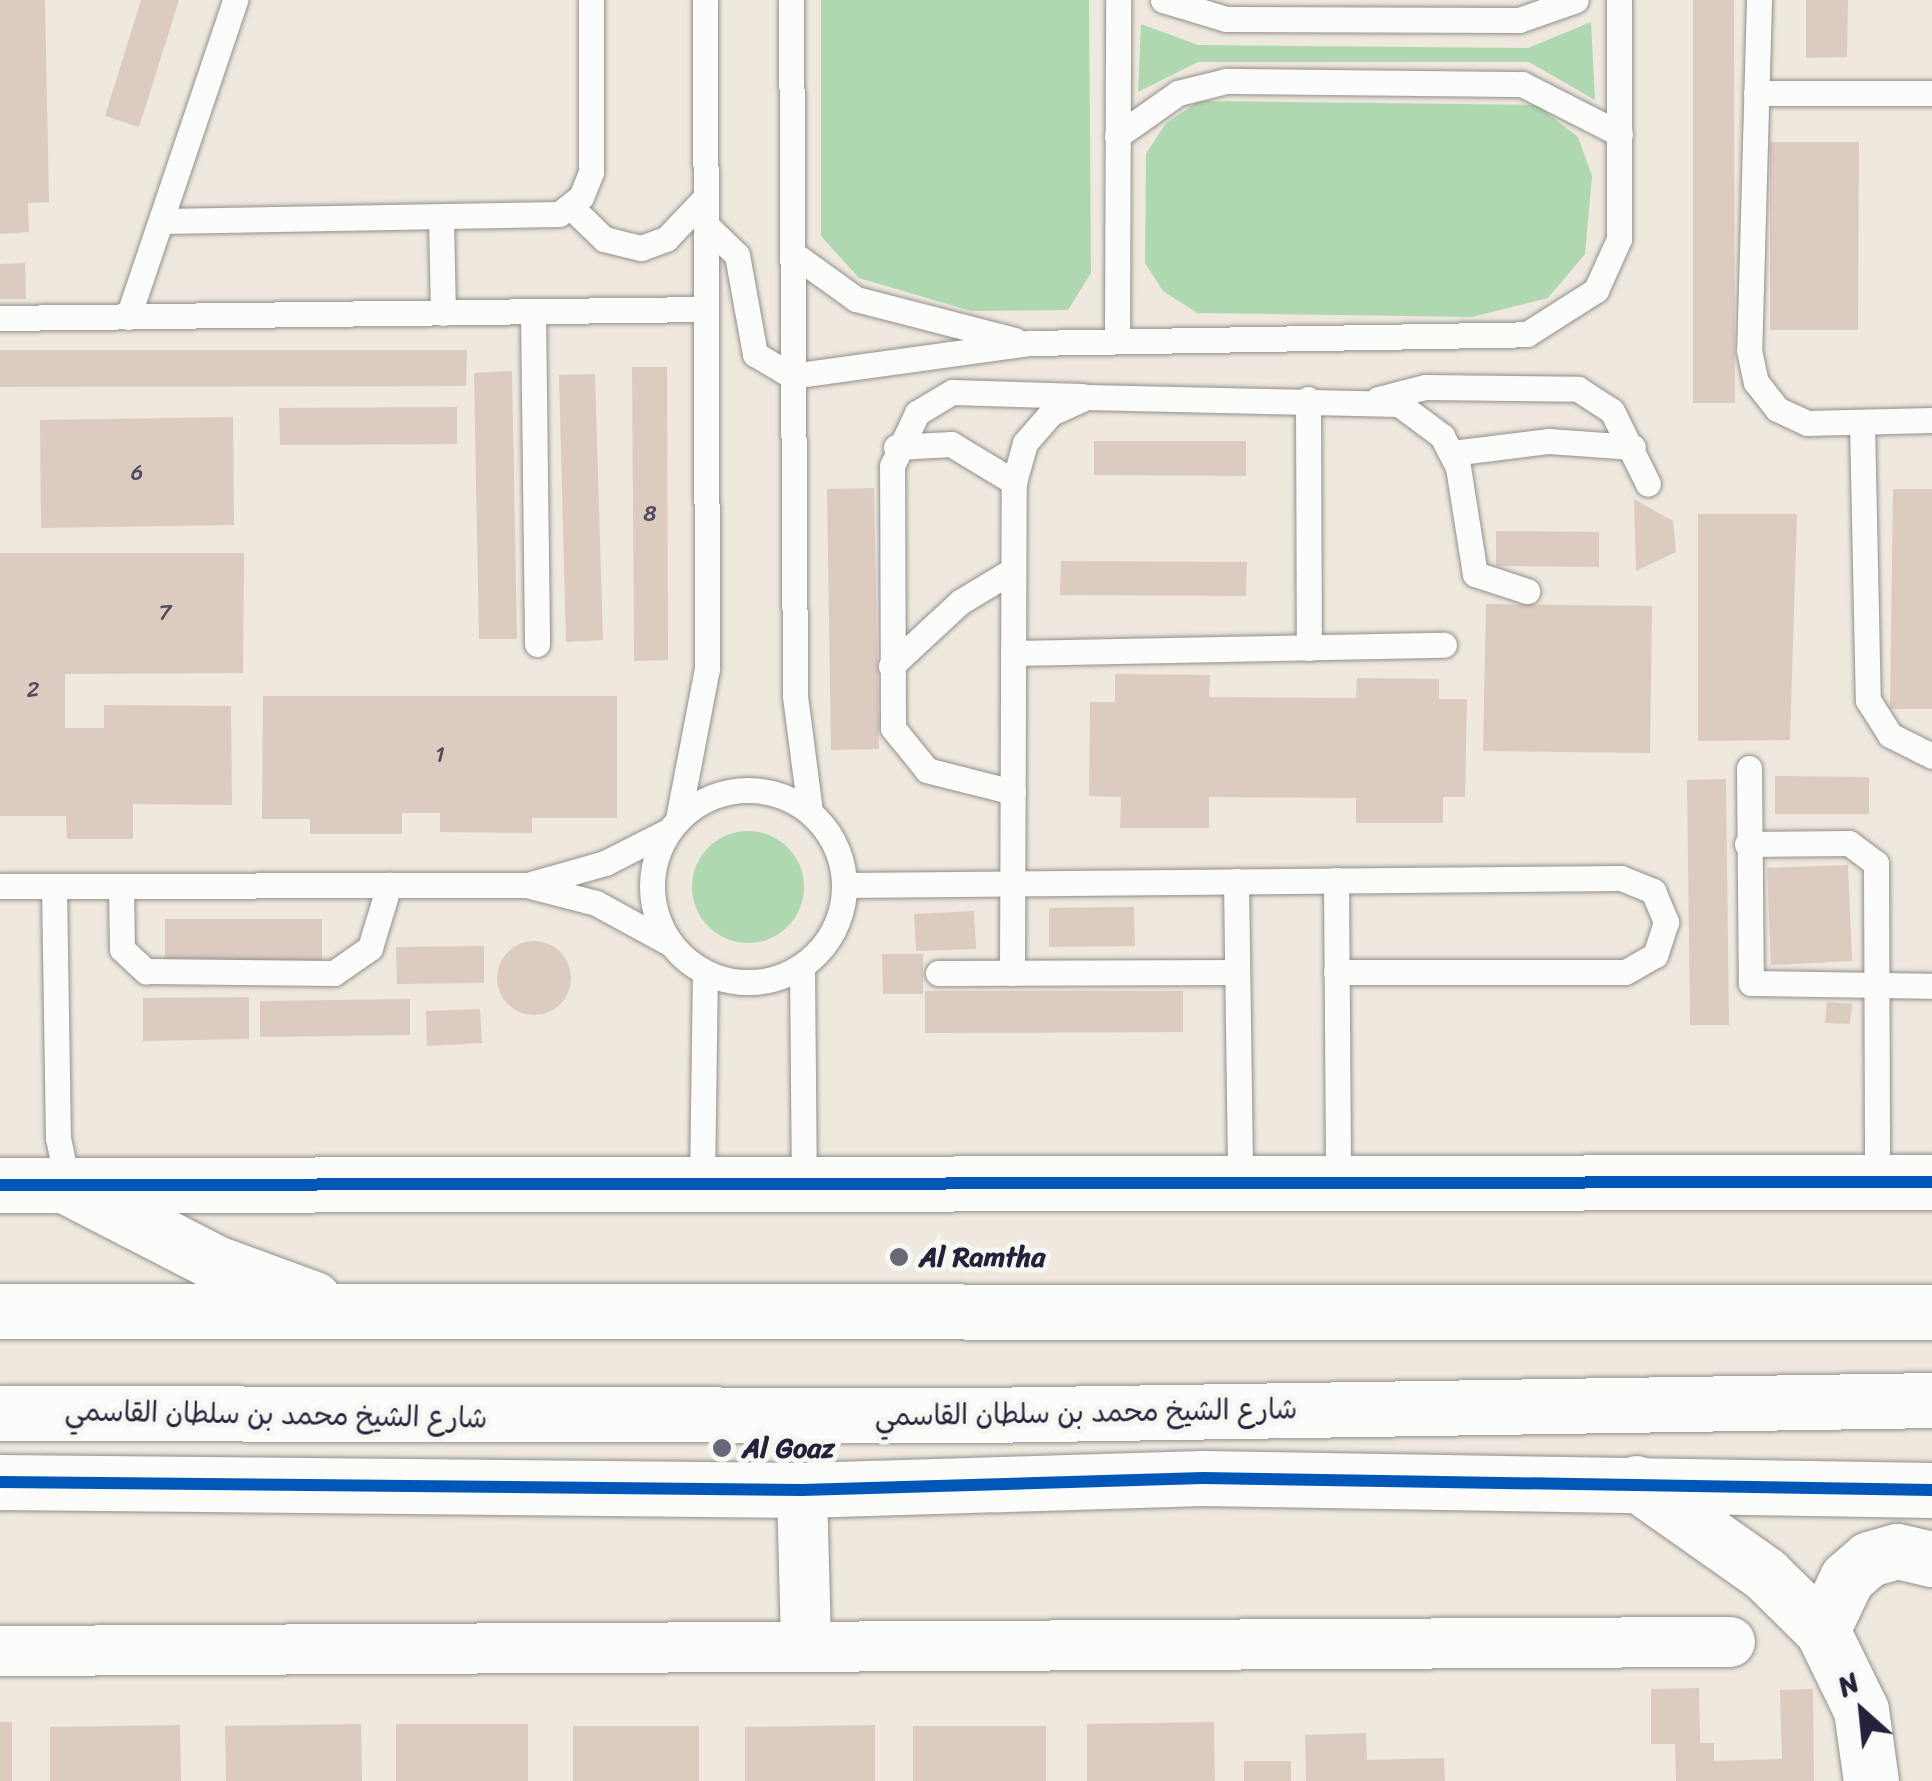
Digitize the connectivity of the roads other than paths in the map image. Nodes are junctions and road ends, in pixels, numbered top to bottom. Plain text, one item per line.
1 (236, 0) edge
2 (591, 0) edge
3 (704, 0) edge
4 (791, 0) edge
5 (1118, 0) edge
6 (1162, 0) edge
7 (1576, 0) edge
8 (1620, 0) edge
9 (1759, 0) edge
10 (1756, 93) junction
11 (1932, 93) edge
12 (1620, 134) junction
13 (1117, 136) junction
14 (706, 197) junction
15 (571, 207) junction
16 (442, 218) junction
17 (164, 221) junction
18 (706, 226) junction
19 (792, 253) junction
20 (706, 309) junction
21 (533, 312) junction
22 (443, 313) junction
23 (128, 317) junction
24 (0, 318) edge
25 (1117, 342) junction
26 (1029, 343) junction
27 (792, 376) junction
28 (1087, 397) junction
29 (1378, 398) junction
30 (1308, 399) junction
31 (1932, 420) edge
32 (1862, 422) junction
33 (896, 447) junction
34 (1633, 447) junction
35 (1452, 453) junction
36 (1014, 482) junction
37 (1648, 484) dead end
38 (1013, 570) junction
39 (1527, 591) dead end
40 (537, 644) dead end
41 (1444, 645) dead end
42 (1309, 648) junction
43 (1013, 653) junction
44 (891, 666) junction
45 (1932, 756) edge
46 (1748, 768) dead end
47 (1013, 792) junction
48 (810, 812) junction
49 (673, 825) junction
50 (1748, 844) junction
51 (1336, 880) junction
52 (1236, 881) junction
53 (1012, 883) junction
54 (389, 885) junction
55 (526, 885) junction
56 (845, 885) junction
57 (0, 886) edge
58 (54, 886) junction
59 (121, 886) junction
60 (669, 942) junction
61 (802, 966) junction
62 (705, 972) junction
63 (1012, 972) junction
64 (1237, 972) junction
65 (1336, 972) junction
66 (938, 973) dead end
67 (1932, 986) edge
68 (1878, 987) junction
69 (1338, 1182) junction
70 (1877, 1182) junction
71 (1932, 1182) edge
72 (702, 1183) junction
73 (804, 1183) junction
74 (1240, 1184) junction
75 (0, 1185) edge
76 (68, 1186) junction
77 (0, 1311) edge
78 (1932, 1312) edge
79 (369, 1314) junction
80 (1932, 1400) edge
81 (0, 1413) edge
82 (981, 1415) junction
83 (1203, 1478) junction
84 (0, 1482) edge
85 (1636, 1483) junction
86 (802, 1490) junction
87 (1932, 1490) edge
88 (1932, 1559) edge
89 (1822, 1630) junction
90 (1730, 1642) dead end
91 (806, 1647) junction
92 (0, 1651) edge
93 (1871, 1781) edge

1 - 17 lane
2 - 15 lane
3 - 14 lane
4 - 19 lane
5 - 13 lane
6 - 7 lane
8 - 12 lane
9 - 10 lane
10 - 11 lane
10 - 32 lane
12 - 13 lane
12 - 25 lane
13 - 25 lane
14 - 15 lane
14 - 18 lane
15 - 16 lane
16 - 17 lane
16 - 22 lane
17 - 23 lane
18 - 20 lane
18 - 27 lane
19 - 26 lane
19 - 27 lane
20 - 21 lane
20 - 49 lane
21 - 22 lane
21 - 40 lane
22 - 23 lane
23 - 24 lane
25 - 26 lane
26 - 27 lane
27 - 48 lane
28 - 30 lane
28 - 33 lane
28 - 36 lane
29 - 30 lane
29 - 34 lane
29 - 35 lane
30 - 42 lane
31 - 32 lane
32 - 45 lane
33 - 36 lane
33 - 44 lane
34 - 35 lane
34 - 37 lane
35 - 39 lane
36 - 38 lane
38 - 43 lane
38 - 44 lane
41 - 42 lane
42 - 43 lane
43 - 47 lane
44 - 47 lane
46 - 50 lane
47 - 53 lane
48 - 49 lane
48 - 56 lane
49 - 55 lane
49 - 60 lane
50 - 68 lane
50 - 68 lane
51 - 52 lane
51 - 65 lane
51 - 65 lane
52 - 53 lane
52 - 64 lane
53 - 56 lane
53 - 63 lane
54 - 55 lane
54 - 59 lane
54 - 59 lane
55 - 60 lane
56 - 61 lane
57 - 58 lane
58 - 59 lane
58 - 76 lane
60 - 62 lane
61 - 62 lane
61 - 73 lane
62 - 72 lane
63 - 64 lane
63 - 66 lane
64 - 74 lane
65 - 69 lane
67 - 68 lane
68 - 70 lane
69 - 70 street
69 - 74 street
70 - 71 street
72 - 73 street
72 - 76 street
73 - 74 street
75 - 76 street
76 - 79 street
77 - 79 street
78 - 79 street
80 - 82 street, شارع الشيخ محمد بن سلطان القاسمي
81 - 82 street, شارع الشيخ محمد بن سلطان القاسمي
82 - 83 street
83 - 85 street
83 - 86 street
84 - 86 street
85 - 87 street
85 - 89 street
86 - 91 street
88 - 89 street
89 - 93 street
90 - 91 street
91 - 92 street

